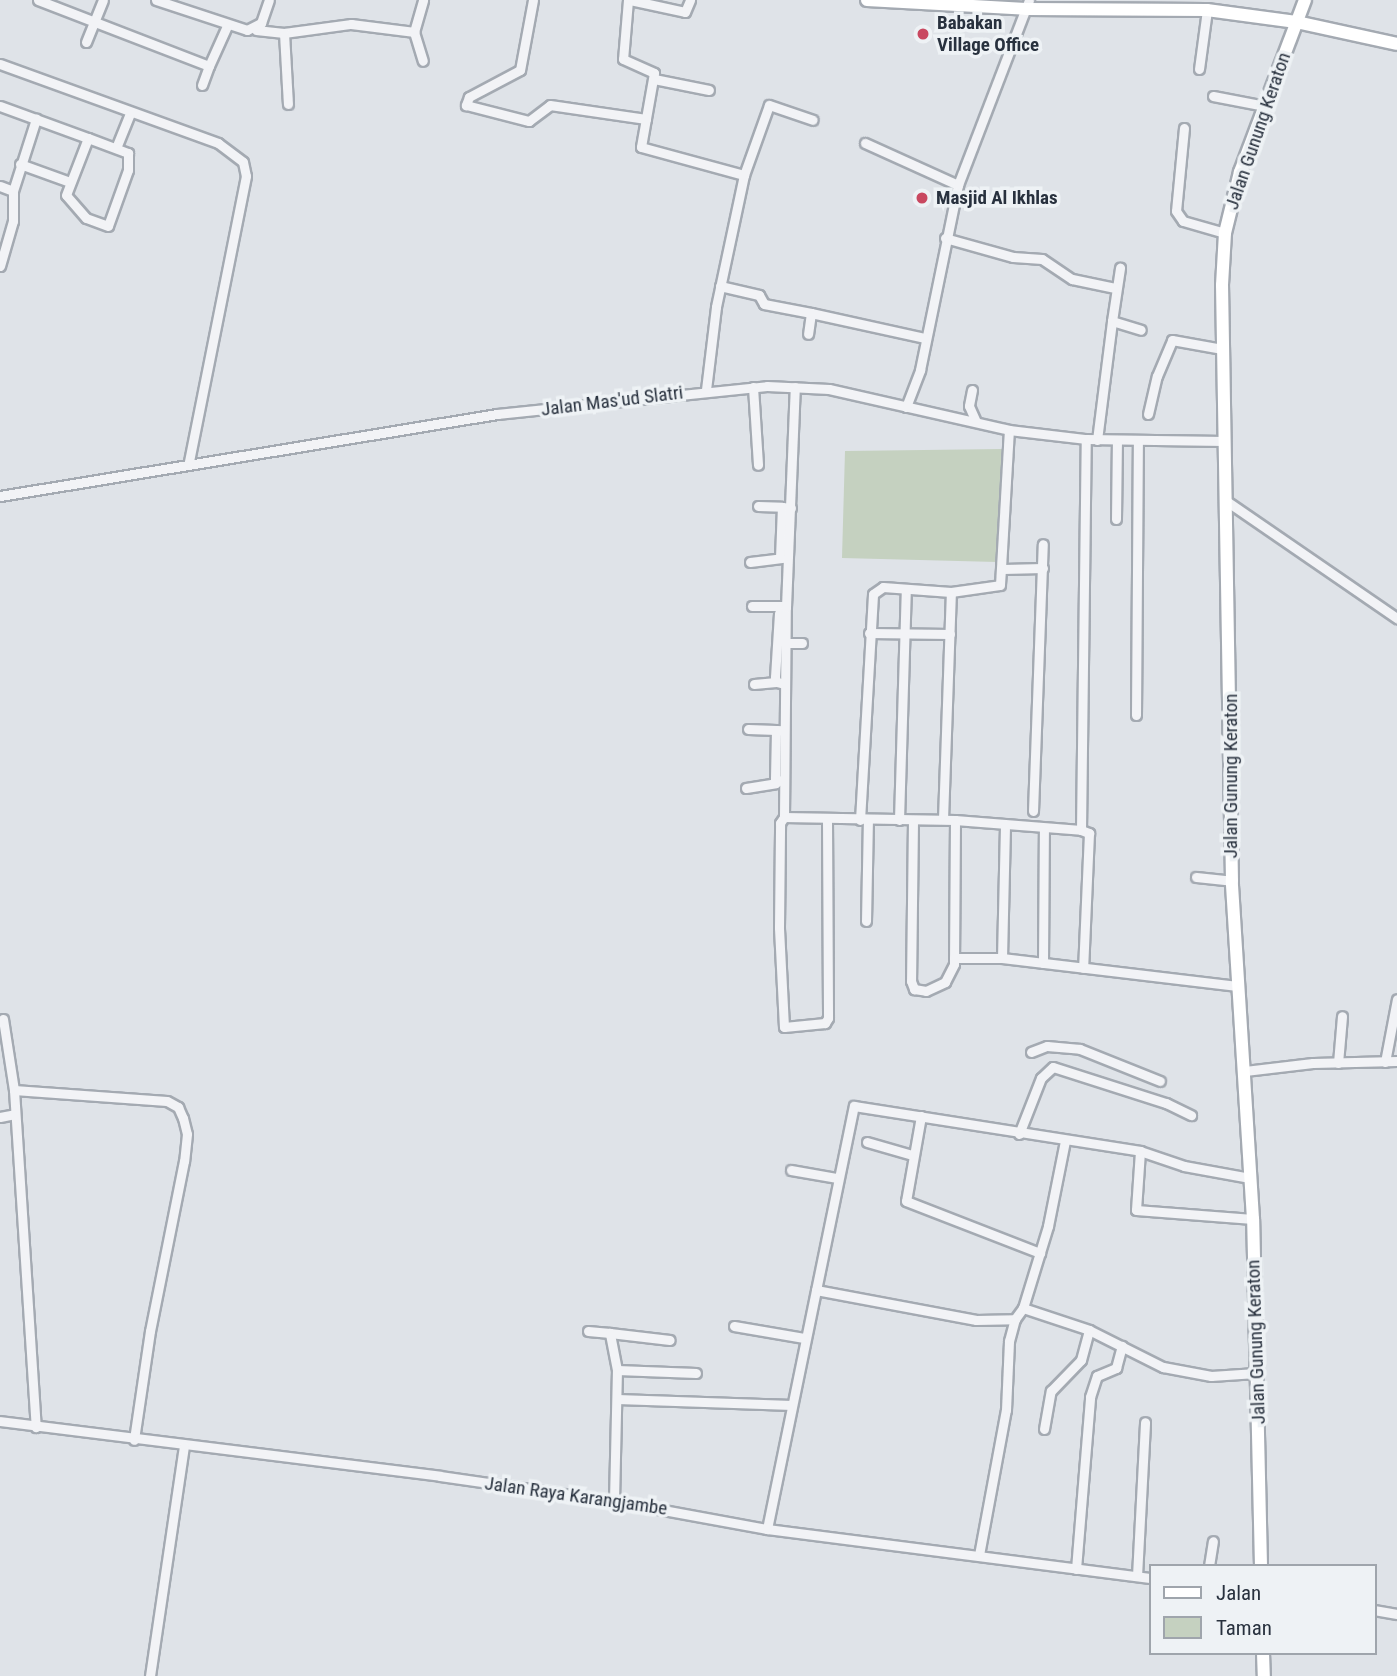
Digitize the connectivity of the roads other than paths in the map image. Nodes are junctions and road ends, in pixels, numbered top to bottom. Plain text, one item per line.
1 (38, 0) edge
2 (103, 0) edge
3 (156, 0) edge
4 (269, 0) edge
5 (423, 0) edge
6 (533, 0) edge
7 (629, 0) edge
8 (690, 0) edge
9 (867, 0) edge
10 (1305, 0) edge
11 (1028, 4) edge
12 (1138, 4) edge
13 (1207, 10) junction
14 (95, 20) junction
15 (1296, 22) junction
16 (227, 26) junction
17 (256, 30) junction
18 (414, 32) junction
19 (284, 33) junction
20 (86, 42) dead end
21 (1397, 44) edge
22 (423, 61) dead end
23 (0, 64) edge
24 (209, 66) junction
25 (1199, 69) dead end
26 (654, 79) junction
27 (202, 85) dead end
28 (709, 90) dead end
29 (1213, 96) dead end
30 (288, 104) dead end
31 (0, 106) edge
32 (1265, 106) junction
33 (130, 113) junction
34 (646, 118) junction
35 (36, 119) junction
36 (813, 120) dead end
37 (1184, 128) dead end
38 (88, 138) junction
39 (865, 143) dead end
40 (116, 148) junction
41 (20, 164) junction
42 (744, 175) junction
43 (70, 183) junction
44 (958, 185) junction
45 (0, 186) edge
46 (13, 196) junction
47 (1225, 233) junction
48 (945, 238) junction
49 (0, 266) edge
50 (1120, 268) dead end
51 (720, 286) junction
52 (1115, 288) junction
53 (811, 313) junction
54 (1112, 321) junction
55 (1141, 330) dead end
56 (808, 334) dead end
57 (925, 338) junction
58 (1222, 349) junction
59 (753, 387) junction
60 (795, 387) junction
61 (706, 390) junction
62 (972, 390) dead end
63 (906, 407) junction
64 (1148, 414) dead end
65 (976, 422) junction
66 (1009, 430) junction
67 (1086, 439) junction
68 (1097, 440) junction
69 (1224, 441) junction
70 (1116, 442) junction
71 (1138, 443) junction
72 (189, 462) junction
73 (758, 466) dead end
74 (0, 496) edge
75 (1225, 500) junction
76 (758, 506) dead end
77 (786, 507) junction
78 (1116, 519) dead end
79 (1044, 544) dead end
80 (784, 558) junction
81 (750, 562) dead end
82 (1043, 568) junction
83 (1003, 569) junction
84 (906, 589) junction
85 (951, 592) junction
86 (752, 606) dead end
87 (783, 606) junction
88 (1397, 618) edge
89 (869, 633) junction
90 (905, 634) junction
91 (950, 634) junction
92 (786, 643) junction
93 (802, 643) dead end
94 (780, 683) junction
95 (754, 684) dead end
96 (1136, 715) dead end
97 (748, 729) dead end
98 (780, 730) junction
99 (780, 783) junction
100 (746, 788) dead end
101 (1033, 811) dead end
102 (784, 817) junction
103 (943, 819) junction
104 (827, 820) junction
105 (864, 820) junction
106 (899, 820) junction
107 (954, 820) junction
108 (913, 821) junction
109 (1005, 826) junction
110 (1044, 830) junction
111 (1081, 830) junction
112 (1196, 877) dead end
113 (1232, 881) junction
114 (866, 921) dead end
115 (954, 958) junction
116 (1002, 958) junction
117 (1043, 963) junction
118 (1083, 968) junction
119 (1237, 986) junction
120 (1397, 999) edge
121 (1342, 1016) dead end
122 (3, 1019) dead end
123 (1057, 1047) junction
124 (1031, 1052) dead end
125 (1397, 1061) edge
126 (1338, 1062) junction
127 (1385, 1062) junction
128 (1053, 1066) junction
129 (1245, 1071) junction
130 (1160, 1081) dead end
131 (14, 1090) junction
132 (15, 1114) junction
133 (1191, 1115) dead end
134 (921, 1116) junction
135 (0, 1117) edge
136 (1019, 1134) junction
137 (1065, 1141) junction
138 (867, 1142) dead end
139 (1140, 1151) junction
140 (912, 1155) junction
141 (791, 1170) dead end
142 (837, 1178) junction
143 (1250, 1178) junction
144 (1253, 1219) junction
145 (1040, 1253) junction
146 (816, 1290) junction
147 (1023, 1308) junction
148 (1015, 1320) junction
149 (734, 1326) dead end
150 (1089, 1329) junction
151 (588, 1331) dead end
152 (610, 1333) junction
153 (804, 1338) junction
154 (670, 1340) dead end
155 (1122, 1346) junction
156 (617, 1370) junction
157 (696, 1373) dead end
158 (1256, 1373) junction
159 (617, 1399) junction
160 (792, 1405) junction
161 (0, 1421) edge
162 (1145, 1422) dead end
163 (36, 1427) junction
164 (1044, 1429) dead end
165 (134, 1440) junction
166 (184, 1446) junction
167 (614, 1501) junction
168 (767, 1529) junction
169 (1213, 1541) dead end
170 (979, 1555) junction
171 (1209, 1564) edge
172 (1261, 1564) edge
173 (1076, 1569) junction
174 (1138, 1576) junction
175 (1148, 1578) edge
176 (1376, 1611) edge
177 (1397, 1614) edge
178 (1264, 1655) edge
179 (150, 1676) edge
180 (1264, 1676) edge

1 - 14 street
2 - 14 street
3 - 16 street
4 - 17 street
5 - 18 street
6 - 34 street
7 - 8 street
7 - 26 street
9 - 11 street
10 - 15 street, Jalan Gunung Keraton
11 - 12 street
11 - 44 street
12 - 13 street
13 - 15 street
13 - 25 street
14 - 20 street
14 - 24 street
15 - 21 street
15 - 32 street, Jalan Gunung Keraton
16 - 17 street
16 - 24 street
17 - 19 street
18 - 19 street
18 - 22 street
19 - 30 street
23 - 33 street
24 - 27 street
26 - 28 street
26 - 34 street
29 - 32 street
31 - 35 street
32 - 47 street, Jalan Gunung Keraton
33 - 40 street
33 - 72 street
34 - 42 street
35 - 38 street
35 - 41 street
36 - 42 street
37 - 47 street
38 - 40 street
38 - 43 street
39 - 44 street
40 - 43 street
41 - 43 street
41 - 46 street
42 - 51 street
44 - 48 street
45 - 46 street
46 - 49 street
47 - 58 street, Jalan Gunung Keraton
48 - 52 street
48 - 57 street
50 - 52 street
51 - 53 street
51 - 61 street
52 - 54 street
53 - 56 street
53 - 57 street
54 - 55 street
54 - 68 street
57 - 63 street
58 - 64 street
58 - 69 street, Jalan Gunung Keraton
59 - 60 street, Jalan Mas'ud Slatri
59 - 61 street, Jalan Mas'ud Slatri
59 - 73 street
60 - 63 street, Jalan Mas'ud Slatri
60 - 77 street
61 - 72 street, Jalan Mas'ud Slatri
62 - 65 street
63 - 65 street, Jalan Mas'ud Slatri
65 - 66 street, Jalan Mas'ud Slatri
66 - 67 street, Jalan Mas'ud Slatri
66 - 83 street
67 - 68 street, Jalan Mas'ud Slatri
67 - 111 street
68 - 70 street, Jalan Mas'ud Slatri
69 - 71 street, Jalan Mas'ud Slatri
69 - 75 street, Jalan Gunung Keraton
70 - 71 street, Jalan Mas'ud Slatri
70 - 78 street
71 - 96 street
72 - 74 street, Jalan Mas'ud Slatri
75 - 88 street
75 - 113 street, Jalan Gunung Keraton
76 - 77 street
77 - 80 street
79 - 82 street
80 - 81 street
80 - 87 street
82 - 83 street
82 - 101 street
83 - 85 street
84 - 85 street
84 - 89 street
84 - 90 street
85 - 91 street
86 - 87 street
87 - 92 street
87 - 94 street
89 - 90 street
89 - 105 street
90 - 91 street
90 - 106 street
91 - 103 street
92 - 93 street
92 - 94 street
94 - 95 street
94 - 98 street
97 - 98 street
98 - 99 street
99 - 100 street
99 - 102 street
102 - 104 street
102 - 104 street
103 - 107 street
103 - 108 street
104 - 105 street
105 - 106 street
105 - 114 street
106 - 108 street
107 - 109 street
107 - 115 street
108 - 115 street
109 - 110 street
109 - 116 street
110 - 111 street
110 - 117 street
111 - 118 street
112 - 113 street
113 - 119 street, Jalan Gunung Keraton
115 - 116 street
116 - 117 street
117 - 118 street
118 - 119 street
119 - 129 street, Jalan Gunung Keraton
120 - 127 street
121 - 126 street
122 - 131 street
123 - 124 street
123 - 128 street
123 - 130 street
125 - 127 street
126 - 127 street
126 - 129 street
128 - 133 street
128 - 136 street
129 - 143 street, Jalan Gunung Keraton
131 - 132 street
131 - 165 street
132 - 135 street
132 - 163 street
134 - 136 street
134 - 140 street
134 - 142 street
136 - 137 street
137 - 139 street
137 - 145 street
138 - 140 street
139 - 143 street
139 - 144 street
140 - 145 street
141 - 142 street
142 - 146 street
143 - 144 street, Jalan Gunung Keraton
144 - 158 street, Jalan Gunung Keraton
145 - 147 street
146 - 148 street
146 - 153 street
147 - 148 street
147 - 150 street
148 - 170 street
149 - 153 street
150 - 155 street
150 - 164 street
151 - 152 street
152 - 154 street
152 - 156 street
153 - 160 street
155 - 158 street
155 - 173 street
156 - 157 street
156 - 159 street
158 - 172 street, Jalan Gunung Keraton
159 - 160 street
159 - 167 street
160 - 168 street
161 - 163 street, Jalan Raya Karangjambe
162 - 174 street
163 - 165 street, Jalan Raya Karangjambe
165 - 166 street, Jalan Raya Karangjambe
166 - 167 street, Jalan Raya Karangjambe
166 - 179 street
167 - 168 street, Jalan Raya Karangjambe
168 - 170 street, Jalan Raya Karangjambe
169 - 171 street
170 - 173 street, Jalan Raya Karangjambe
173 - 174 street, Jalan Raya Karangjambe
174 - 175 street, Jalan Raya Karangjambe
176 - 177 street
178 - 180 street

